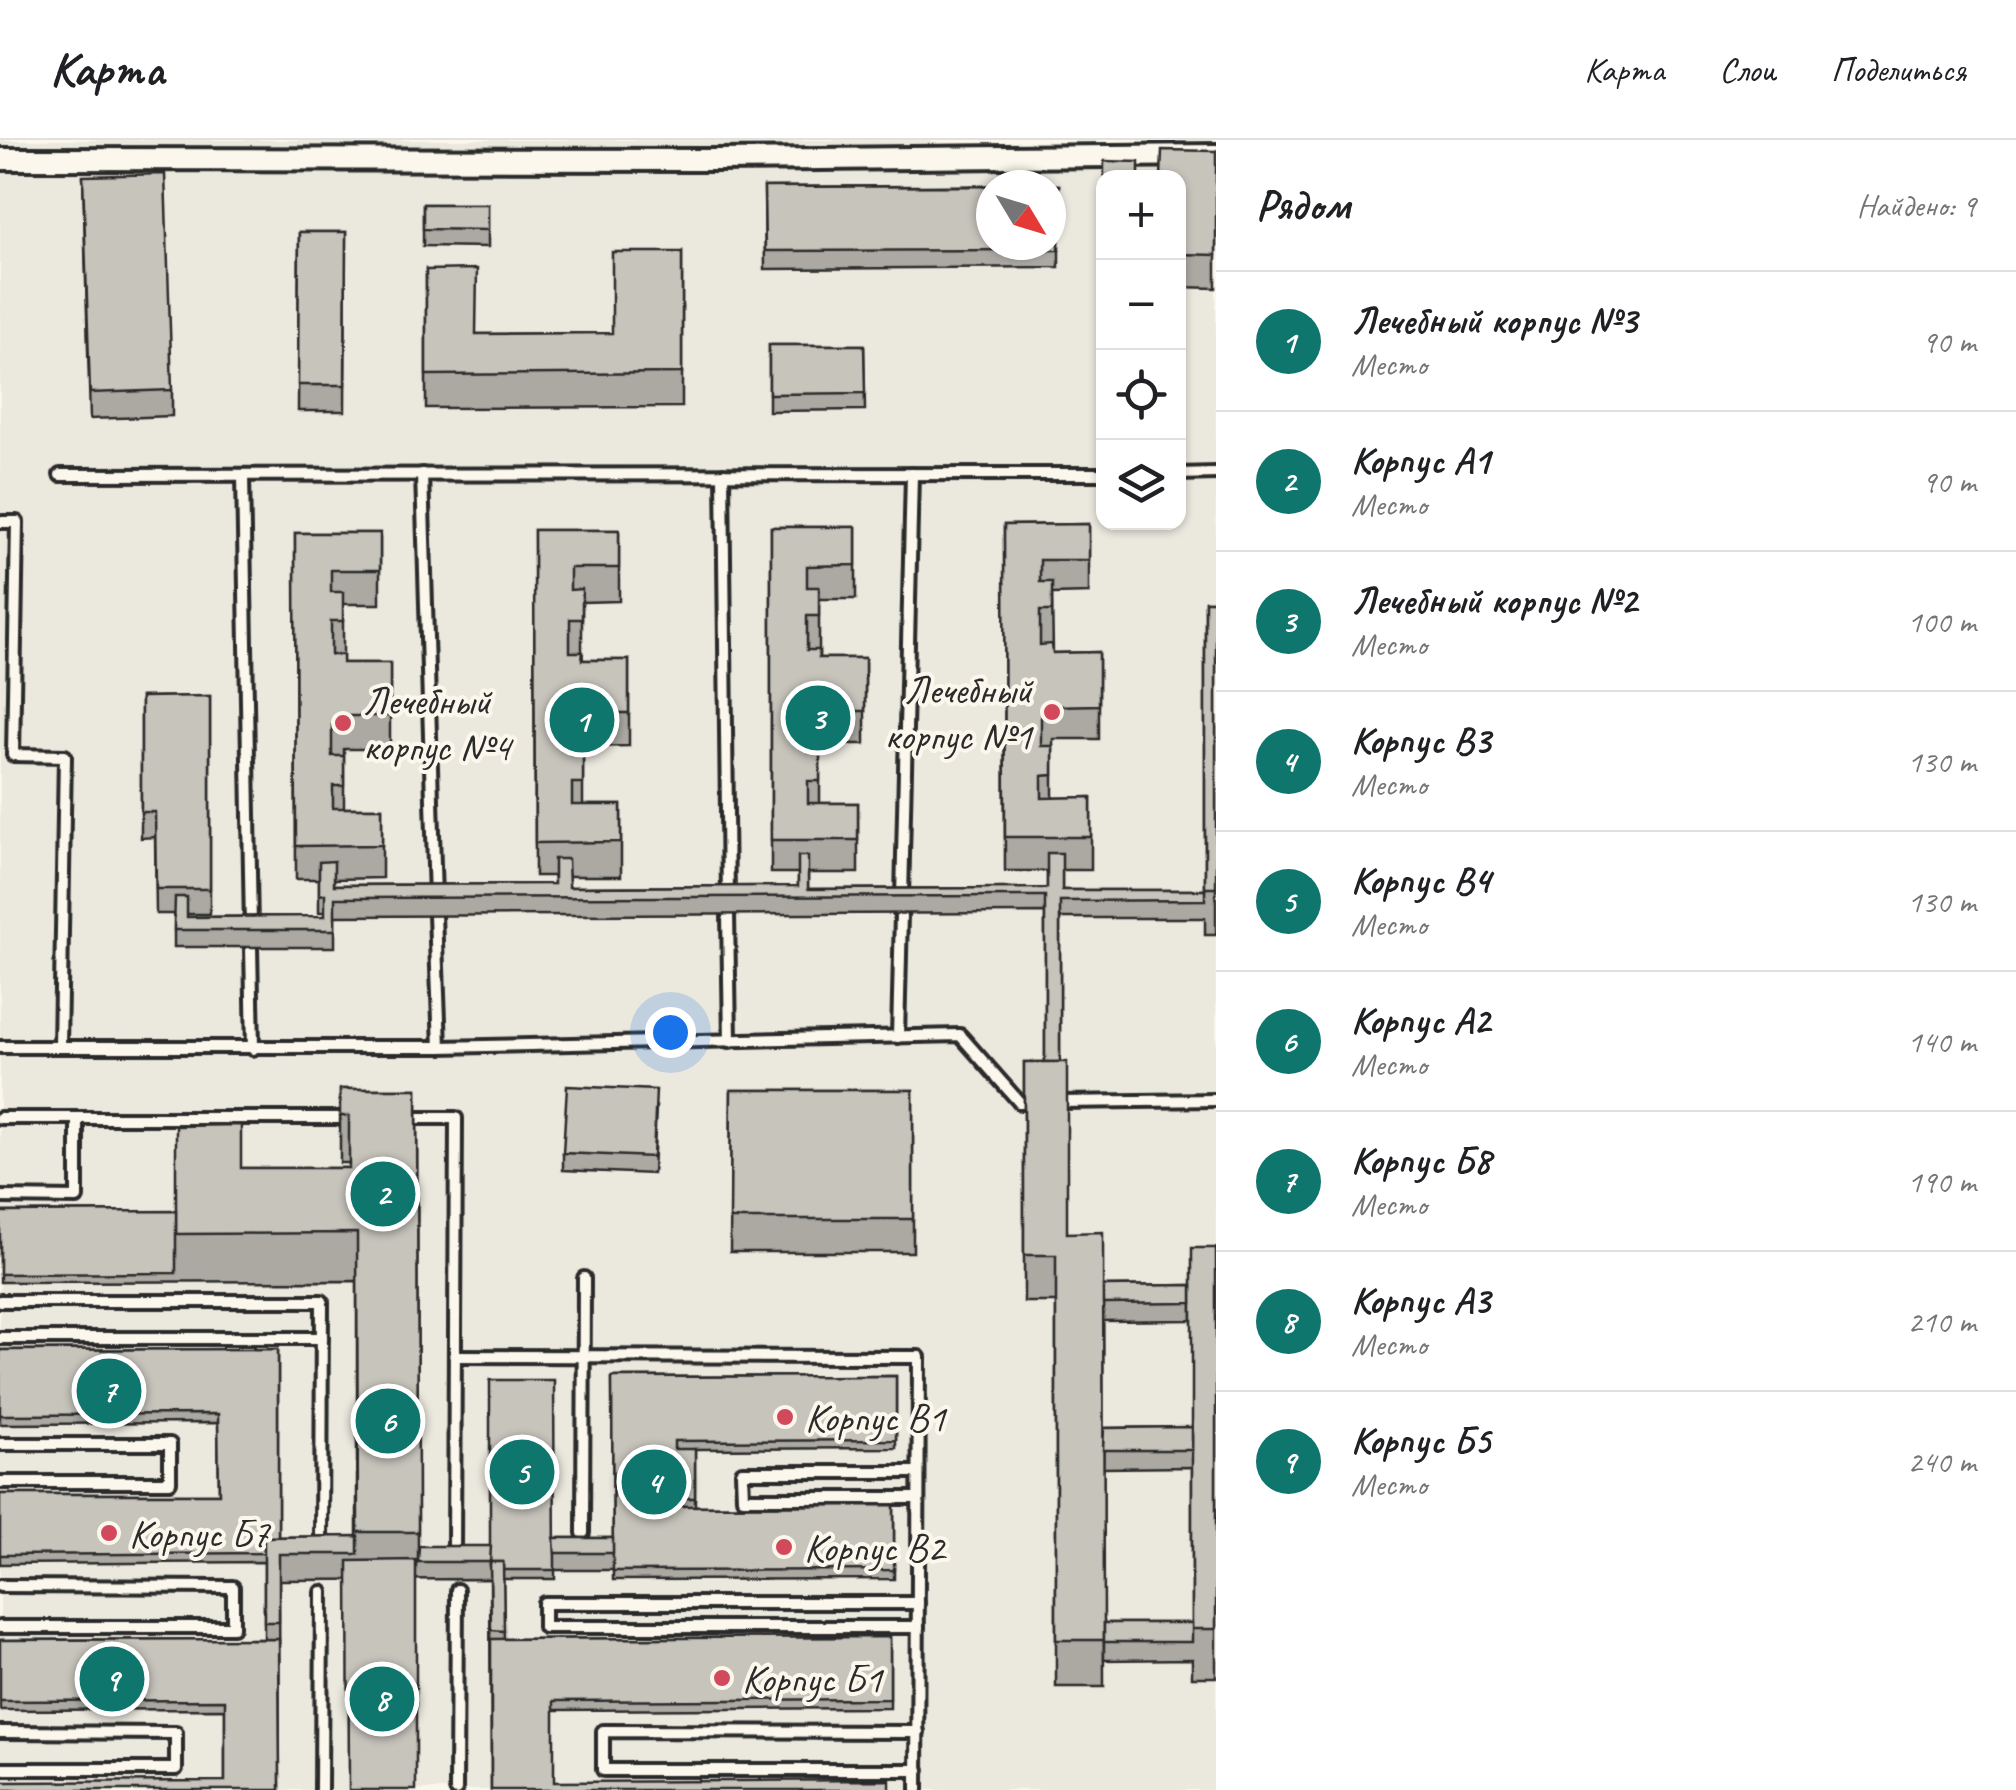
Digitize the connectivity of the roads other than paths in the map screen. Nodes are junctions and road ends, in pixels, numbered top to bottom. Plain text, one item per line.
1 (1216, 155) edge
2 (0, 159) edge
3 (243, 474) junction
4 (422, 474) junction
5 (724, 474) junction
6 (912, 474) junction
7 (1096, 474) edge
8 (1186, 474) edge
9 (1216, 474) edge
10 (60, 475) dead end
11 (0, 522) edge
12 (0, 755) edge
13 (13, 755) junction
14 (435, 902) edge
15 (436, 915) dead end
16 (251, 934) edge
17 (251, 947) dead end
18 (898, 1036) junction
19 (730, 1041) junction
20 (0, 1047) edge
21 (440, 1047) junction
22 (60, 1048) junction
23 (252, 1050) junction
24 (1216, 1100) edge
25 (1046, 1102) edge
26 (1060, 1102) edge
27 (0, 1118) edge
28 (77, 1118) junction
29 (356, 1118) edge
30 (396, 1118) edge
31 (0, 1198) edge
32 (584, 1278) dead end
33 (0, 1301) edge
34 (0, 1338) edge
35 (322, 1338) junction
36 (455, 1356) junction
37 (584, 1356) junction
38 (0, 1444) edge
39 (918, 1472) junction
40 (0, 1482) edge
41 (918, 1498) junction
42 (583, 1533) edge
43 (454, 1552) edge
44 (321, 1554) edge
45 (0, 1586) edge
46 (456, 1590) dead end
47 (322, 1592) dead end
48 (918, 1603) junction
49 (0, 1627) edge
50 (918, 1627) junction
51 (0, 1732) edge
52 (918, 1732) junction
53 (0, 1769) edge
54 (918, 1770) junction
55 (321, 1790) edge
56 (456, 1790) edge
57 (918, 1790) edge

1 - 2 street
3 - 4 lane
3 - 10 lane
3 - 16 lane
4 - 5 lane
4 - 14 lane
5 - 6 lane
5 - 19 lane
6 - 7 lane
6 - 18 lane
8 - 9 lane
11 - 13 lane
12 - 13 lane
13 - 22 lane
15 - 21 lane
17 - 23 lane
18 - 19 lane
18 - 25 lane
19 - 21 lane
20 - 22 lane
21 - 23 lane
22 - 23 lane
24 - 26 lane
27 - 28 lane
28 - 29 lane
28 - 31 lane
30 - 36 lane
32 - 37 lane
33 - 35 lane
34 - 35 lane
35 - 44 lane
36 - 37 lane
36 - 43 lane
37 - 39 lane
37 - 42 lane
38 - 40 lane
39 - 41 lane
39 - 41 lane
41 - 48 lane
45 - 49 lane
46 - 56 lane
47 - 55 lane
48 - 50 lane
48 - 50 lane
50 - 52 lane
51 - 53 lane
52 - 54 lane
52 - 54 lane
54 - 57 lane

